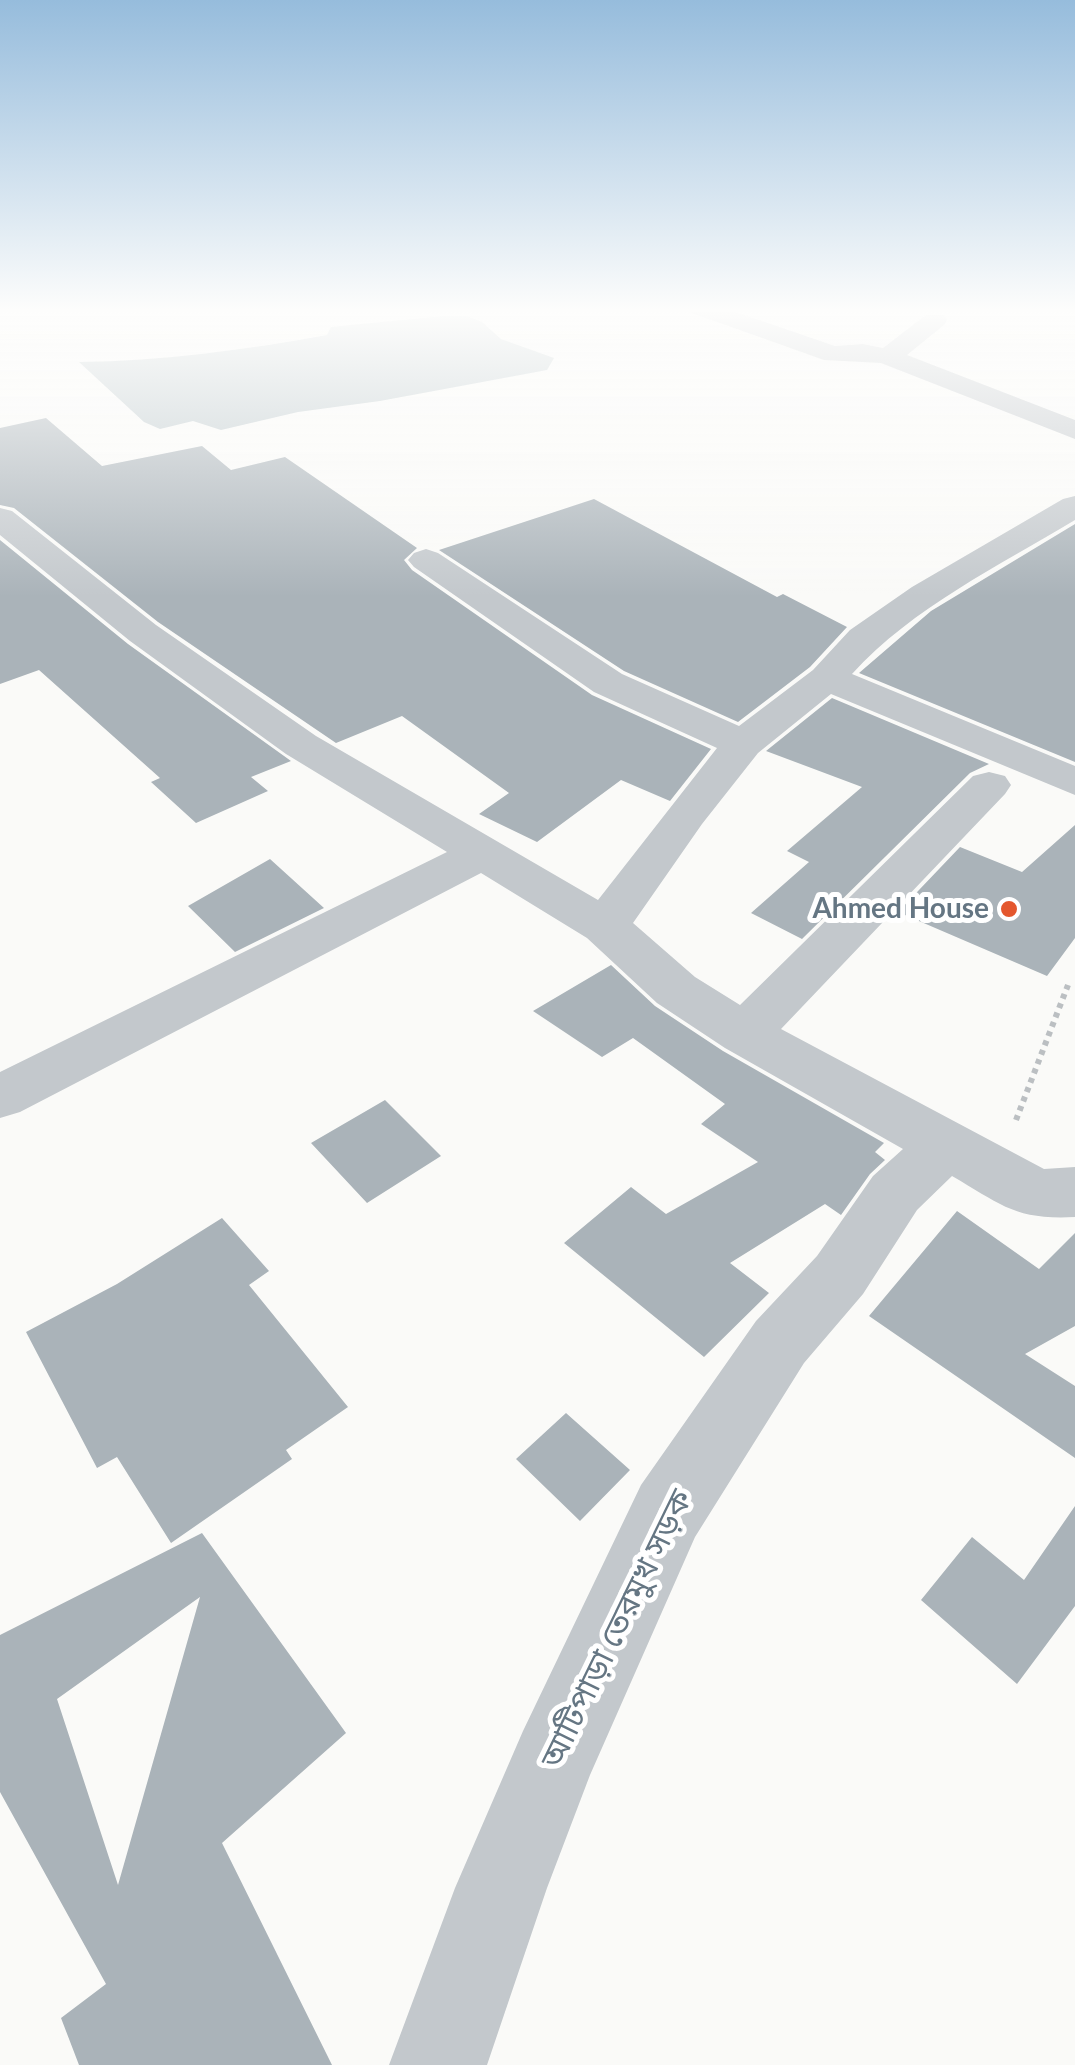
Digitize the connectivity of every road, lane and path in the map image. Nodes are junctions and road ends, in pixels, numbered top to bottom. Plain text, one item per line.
1 (1008, 404) edge
2 (1075, 430) edge
3 (1075, 506) edge
4 (8, 531) edge
5 (426, 560) dead end
6 (827, 678) junction
7 (743, 744) junction
8 (1075, 782) edge
9 (989, 785) dead end
10 (484, 853) junction
11 (604, 926) junction
12 (1068, 985) dead end
13 (744, 1034) junction
14 (0, 1096) edge
15 (980, 1138) junction
16 (1075, 1192) edge
17 (438, 2065) edge

1 - 2 street
3 - 6 street
4 - 10 street
5 - 7 street
6 - 7 street
6 - 8 street
7 - 11 street
9 - 13 street
10 - 11 street
10 - 14 street
11 - 13 street
12 - 15 path
13 - 15 street
15 - 16 street
15 - 17 street, আটিপাড়া তেরমুখ সড়ক

